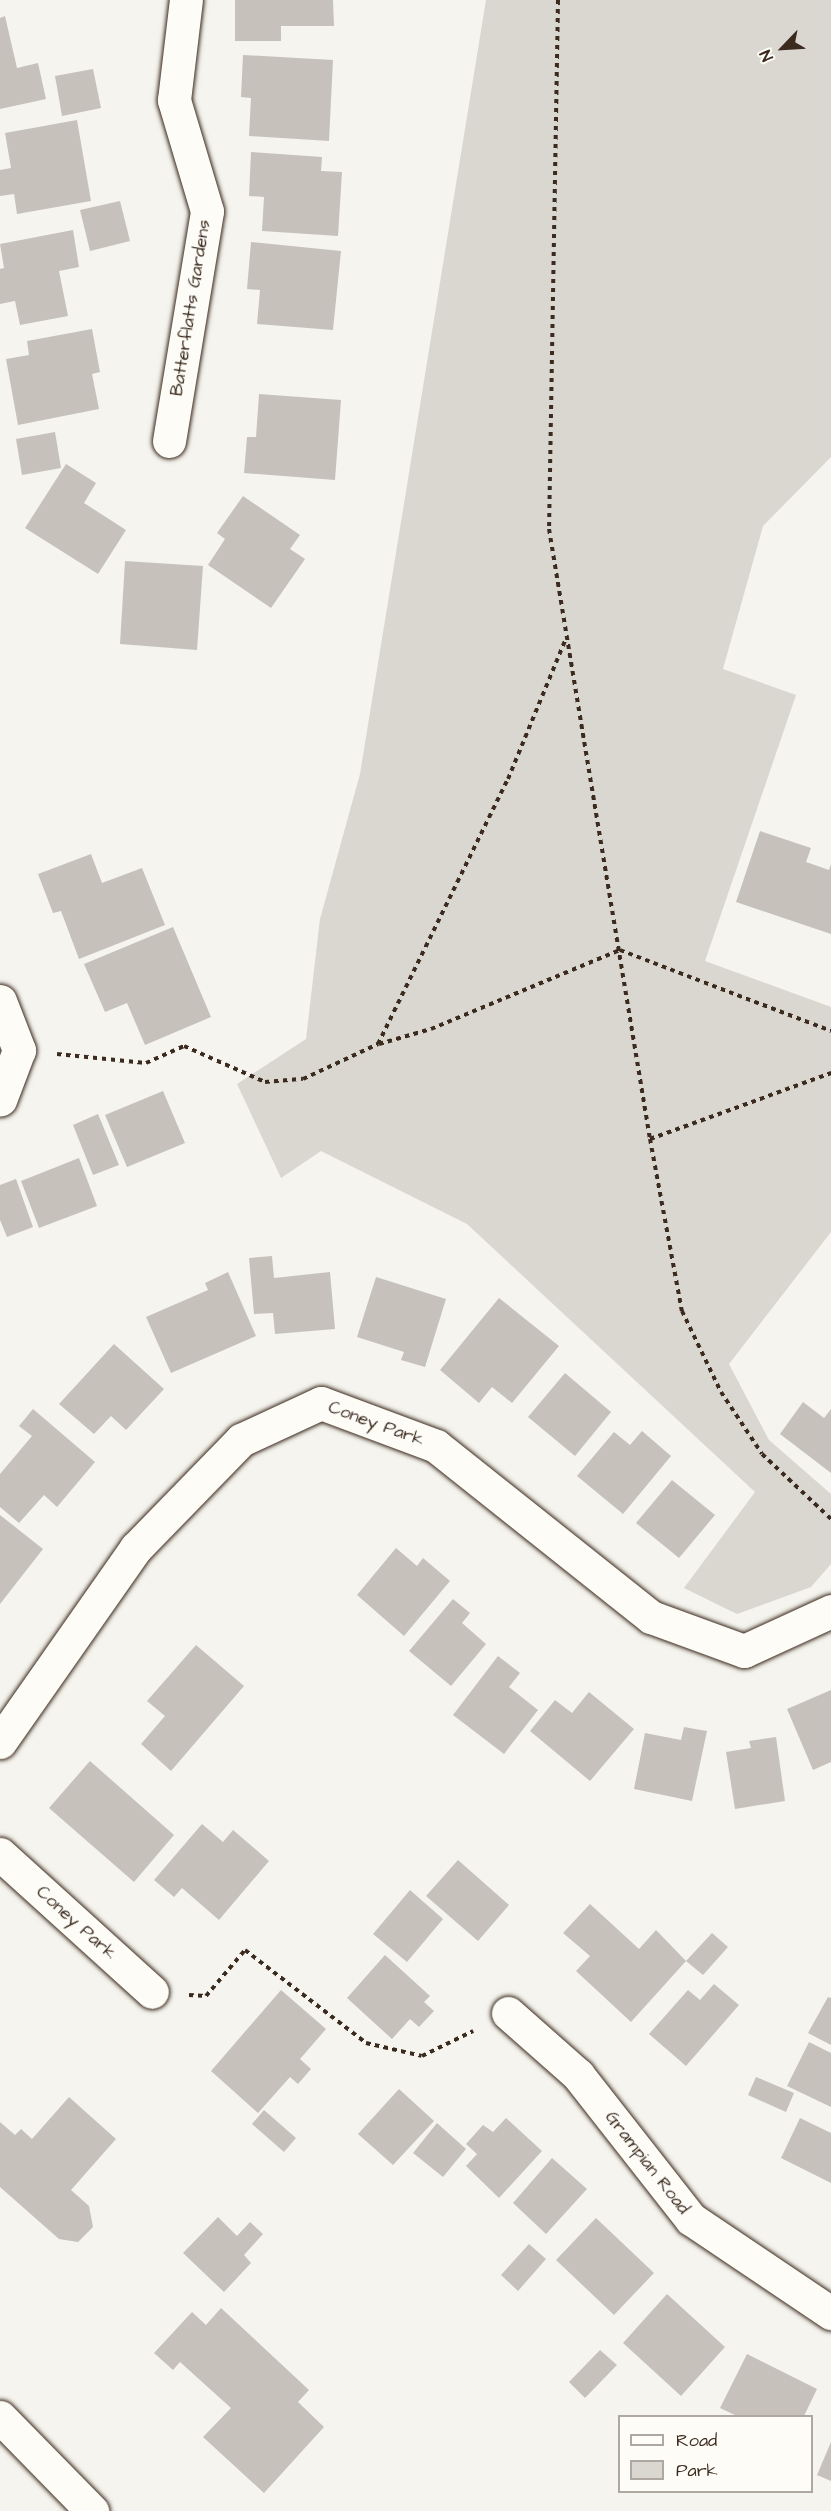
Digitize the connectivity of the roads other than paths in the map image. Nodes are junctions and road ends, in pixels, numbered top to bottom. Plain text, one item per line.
1 (186, 0) edge
2 (169, 441) dead end
3 (0, 1001) edge
4 (0, 1100) edge
5 (831, 1611) edge
6 (0, 1742) edge
7 (0, 1854) edge
8 (152, 1992) road end
9 (508, 2013) road end
10 (831, 2313) edge
11 (0, 2417) edge
12 (92, 2511) edge

1 - 2 street, Batterflatts Gardens
3 - 4 street
5 - 6 street, Coney Park
7 - 8 street, Coney Park
9 - 10 street, Grampian Road
11 - 12 street

